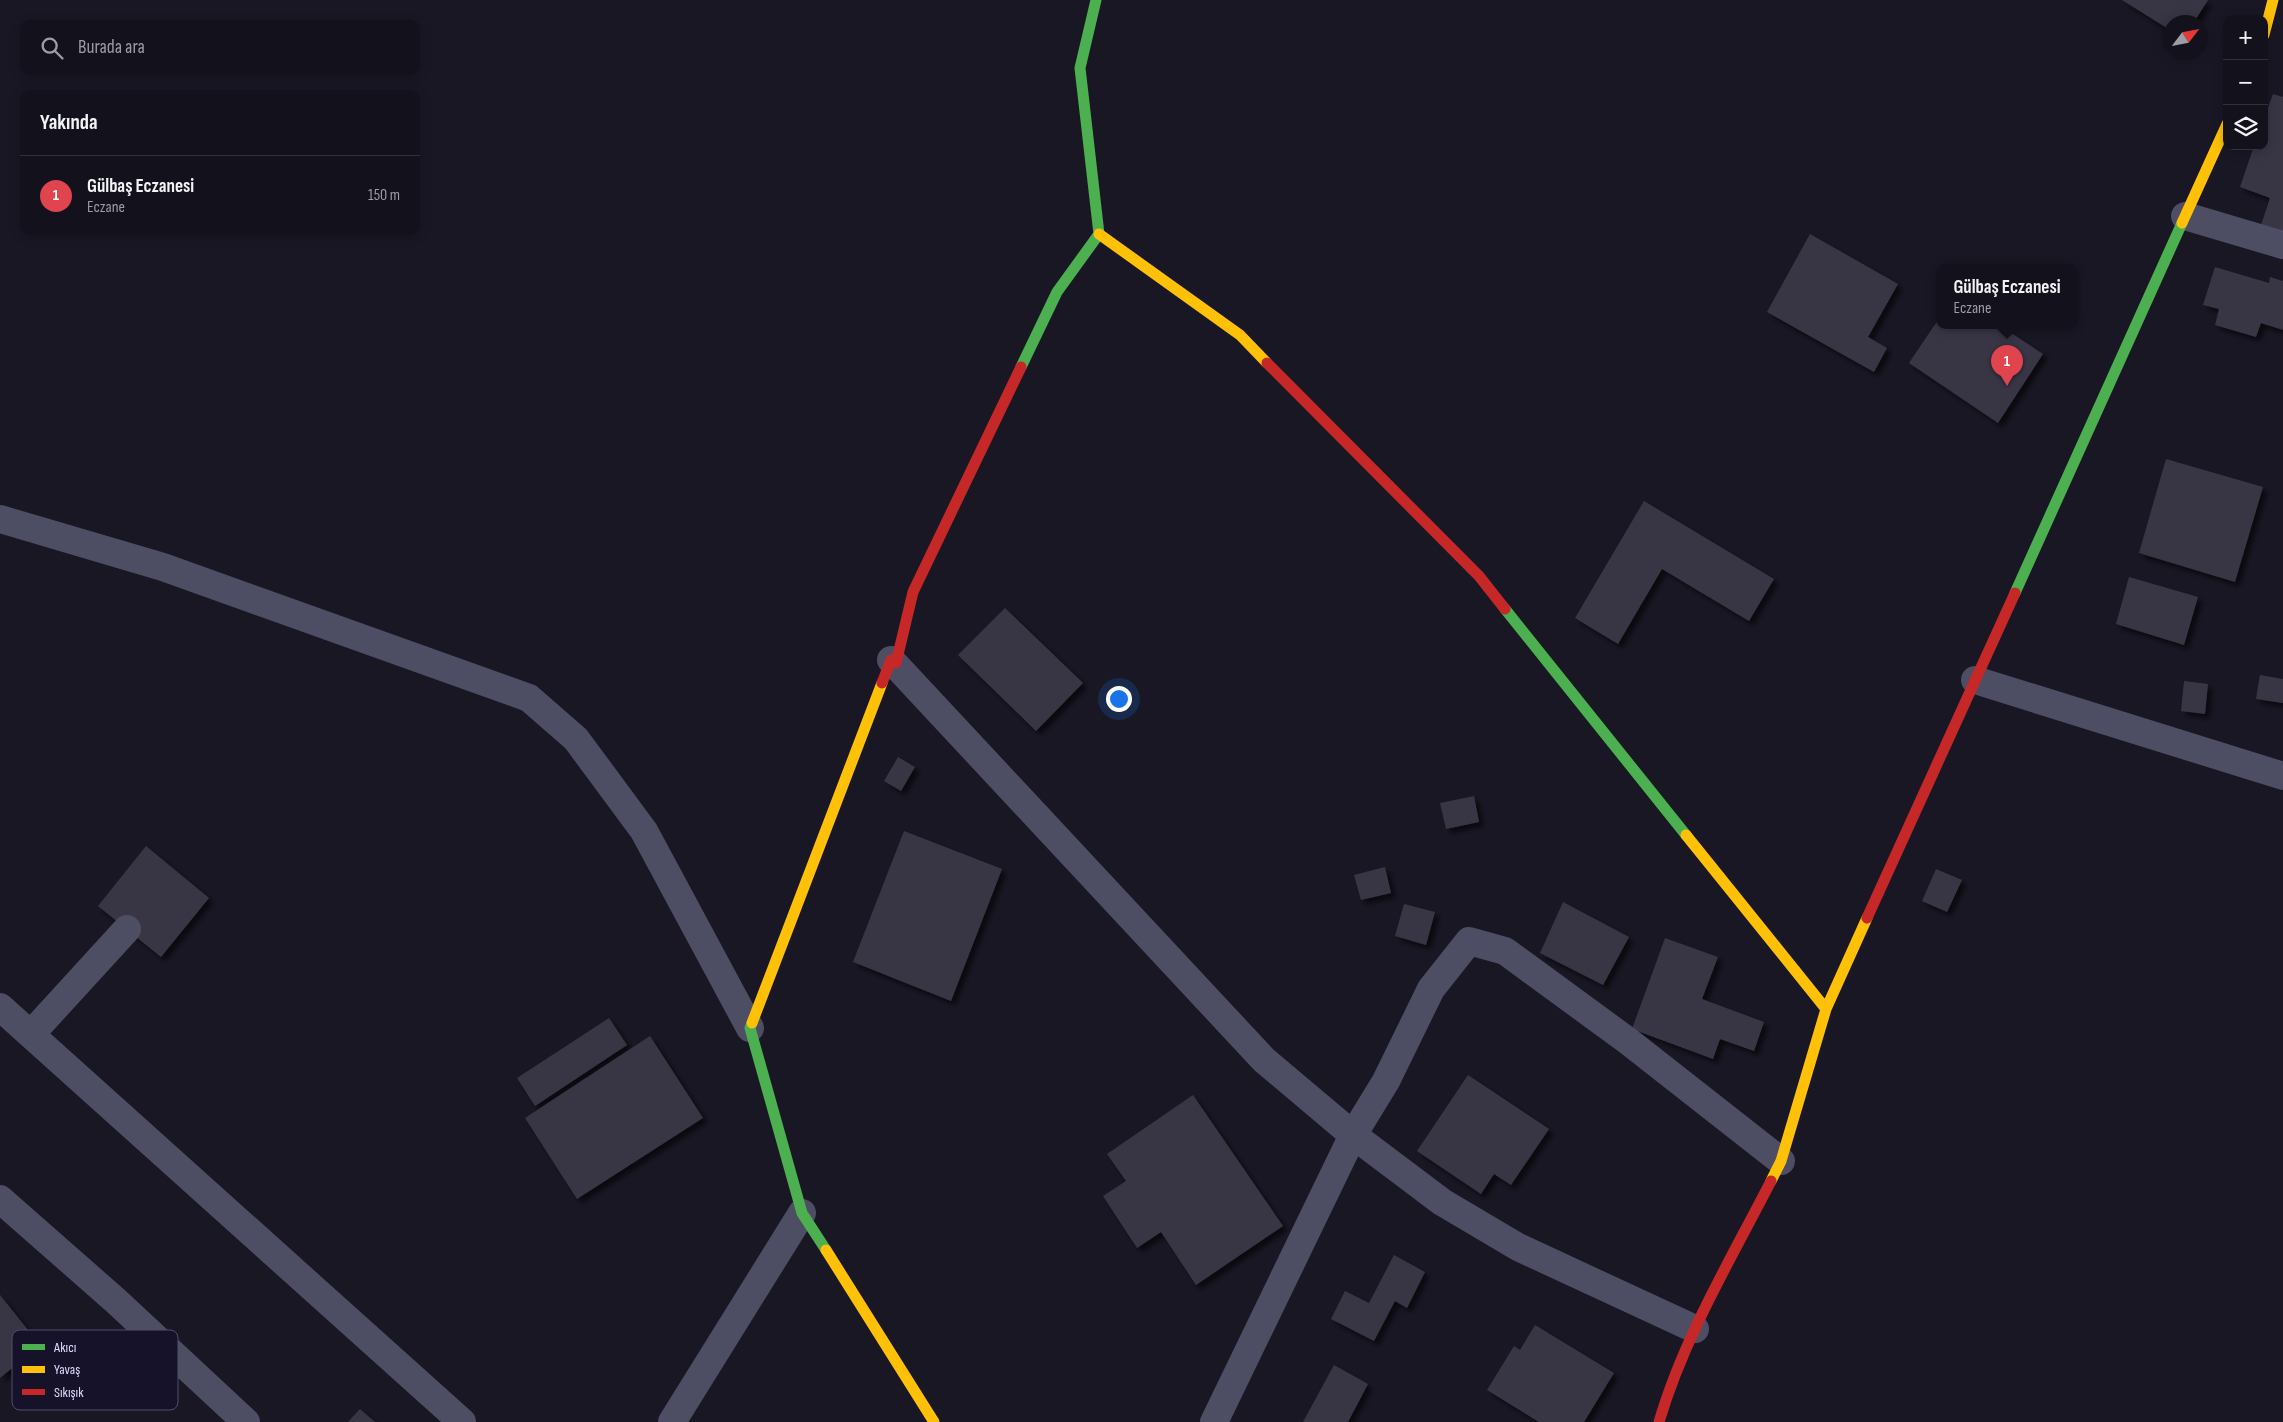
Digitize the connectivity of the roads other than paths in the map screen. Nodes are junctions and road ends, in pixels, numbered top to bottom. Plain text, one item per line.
1 (1096, 0) edge
2 (2273, 0) edge
3 (2268, 19) edge
4 (2223, 133) edge
5 (2185, 216) junction
6 (1099, 234) junction
7 (2283, 245) edge
8 (0, 520) edge
9 (891, 660) junction
10 (1975, 680) junction
11 (2283, 776) edge
12 (127, 929) dead end
13 (0, 1006) edge
14 (1826, 1008) junction
15 (750, 1028) junction
16 (31, 1034) junction
17 (1353, 1135) junction
18 (1781, 1161) junction
19 (0, 1199) edge
20 (802, 1213) junction
21 (1695, 1329) junction
22 (148, 1330) edge
23 (178, 1358) edge
24 (1664, 1421) edge
25 (246, 1422) edge
26 (462, 1422) edge
27 (672, 1422) edge
28 (934, 1422) edge
29 (1214, 1422) edge

1 - 6 street
2 - 3 street
4 - 5 street
5 - 7 street
5 - 10 street
6 - 9 street
6 - 14 street
8 - 15 street
9 - 15 street
9 - 17 street
10 - 11 street
10 - 14 street
12 - 16 street
13 - 16 street
14 - 18 street
15 - 20 street
16 - 26 street
17 - 18 street
17 - 21 street
17 - 29 street
18 - 21 street
19 - 22 street
20 - 27 street
20 - 28 street
21 - 24 street
23 - 25 street

